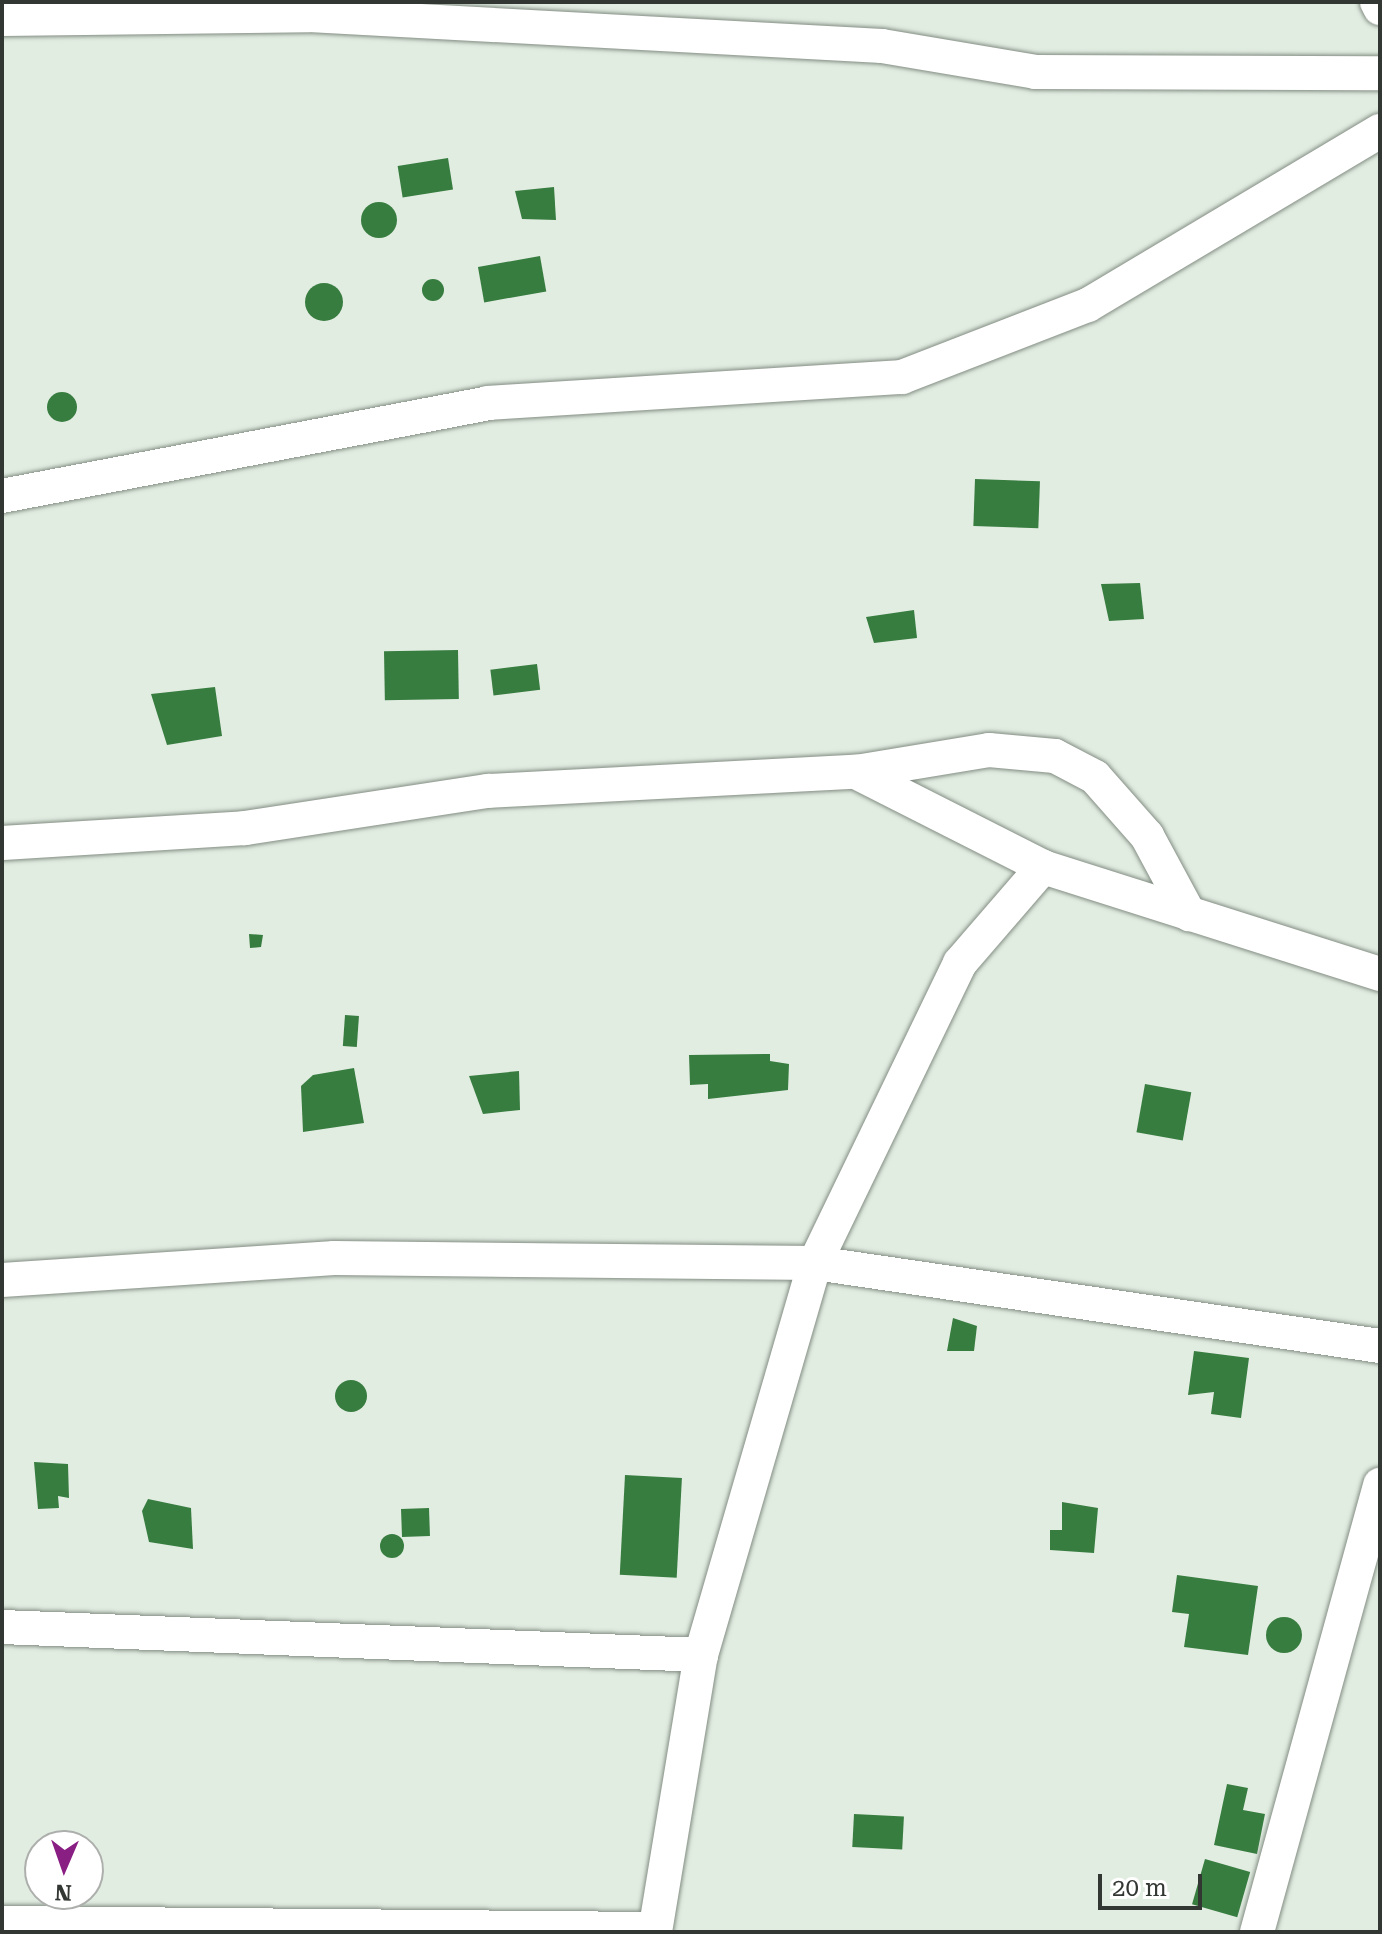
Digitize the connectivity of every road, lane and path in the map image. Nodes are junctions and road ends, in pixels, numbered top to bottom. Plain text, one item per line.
1 (1377, 2) edge
2 (1380, 8) edge
3 (2, 19) edge
4 (1380, 73) edge
5 (1380, 131) edge
6 (2, 496) edge
7 (856, 772) junction
8 (2, 843) edge
9 (1043, 867) junction
10 (1189, 914) junction
11 (1380, 974) edge
12 (815, 1263) junction
13 (2, 1280) edge
14 (1380, 1346) edge
15 (1380, 1485) edge
16 (2, 1627) edge
17 (701, 1655) junction
18 (2, 1923) edge
19 (655, 1930) edge
20 (1257, 1932) edge

1 - 2 street
3 - 4 street
5 - 6 street
7 - 8 street
7 - 9 street
7 - 10 street
9 - 10 street
9 - 12 street
10 - 11 street
12 - 13 street
12 - 14 street
12 - 17 street
15 - 20 street
16 - 17 street
17 - 19 street
18 - 19 street

